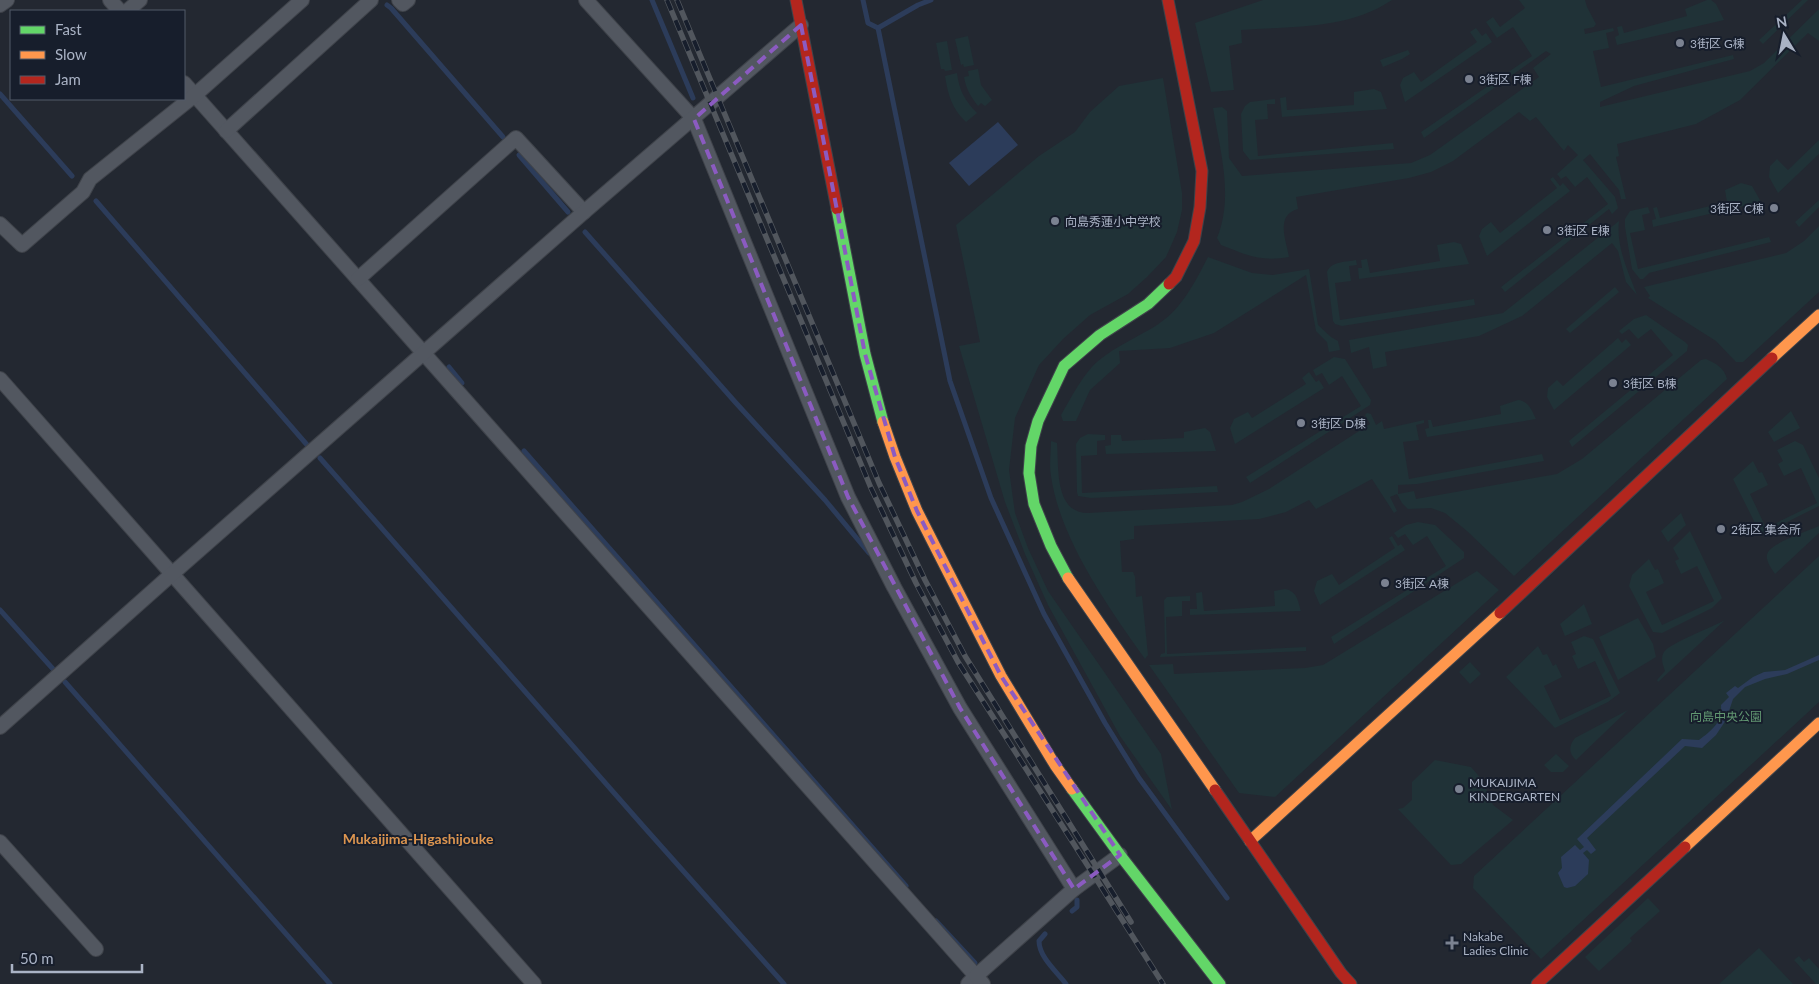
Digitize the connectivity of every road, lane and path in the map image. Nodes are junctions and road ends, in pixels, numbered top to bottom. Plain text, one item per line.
1 (6, 0) edge
2 (110, 0) edge
3 (140, 0) edge
4 (302, 0) edge
5 (371, 0) edge
6 (399, 0) edge
7 (408, 0) edge
8 (586, 0) edge
9 (796, 0) edge
10 (1168, 0) edge
11 (0, 6) edge
12 (119, 10) edge
13 (128, 10) edge
14 (801, 25) junction
15 (185, 84) edge
16 (195, 95) junction
17 (694, 119) junction
18 (226, 131) junction
19 (584, 212) junction
20 (0, 224) edge
21 (358, 279) junction
22 (1819, 315) edge
23 (424, 353) junction
24 (0, 379) edge
25 (172, 574) junction
26 (1819, 723) edge
27 (0, 727) edge
28 (1250, 841) junction
29 (0, 842) edge
30 (1120, 855) junction
31 (1074, 889) junction
32 (96, 950) dead end
33 (976, 982) edge
34 (534, 984) edge
35 (1220, 984) edge
36 (1351, 984) edge
37 (1537, 984) edge

1 - 11 street
2 - 12 street
3 - 13 street
4 - 16 street
5 - 18 street
6 - 7 street
8 - 17 street
9 - 14 street
10 - 28 street
14 - 17 street
14 - 30 street
15 - 16 street
16 - 18 street
16 - 20 street
17 - 19 street
17 - 31 street
18 - 21 street
19 - 21 street
19 - 23 street
21 - 23 street
22 - 28 street
23 - 25 street
23 - 33 street
24 - 25 street
25 - 27 street
25 - 34 street
26 - 37 street
28 - 36 street
29 - 32 street
30 - 31 street
30 - 35 street
31 - 33 street

